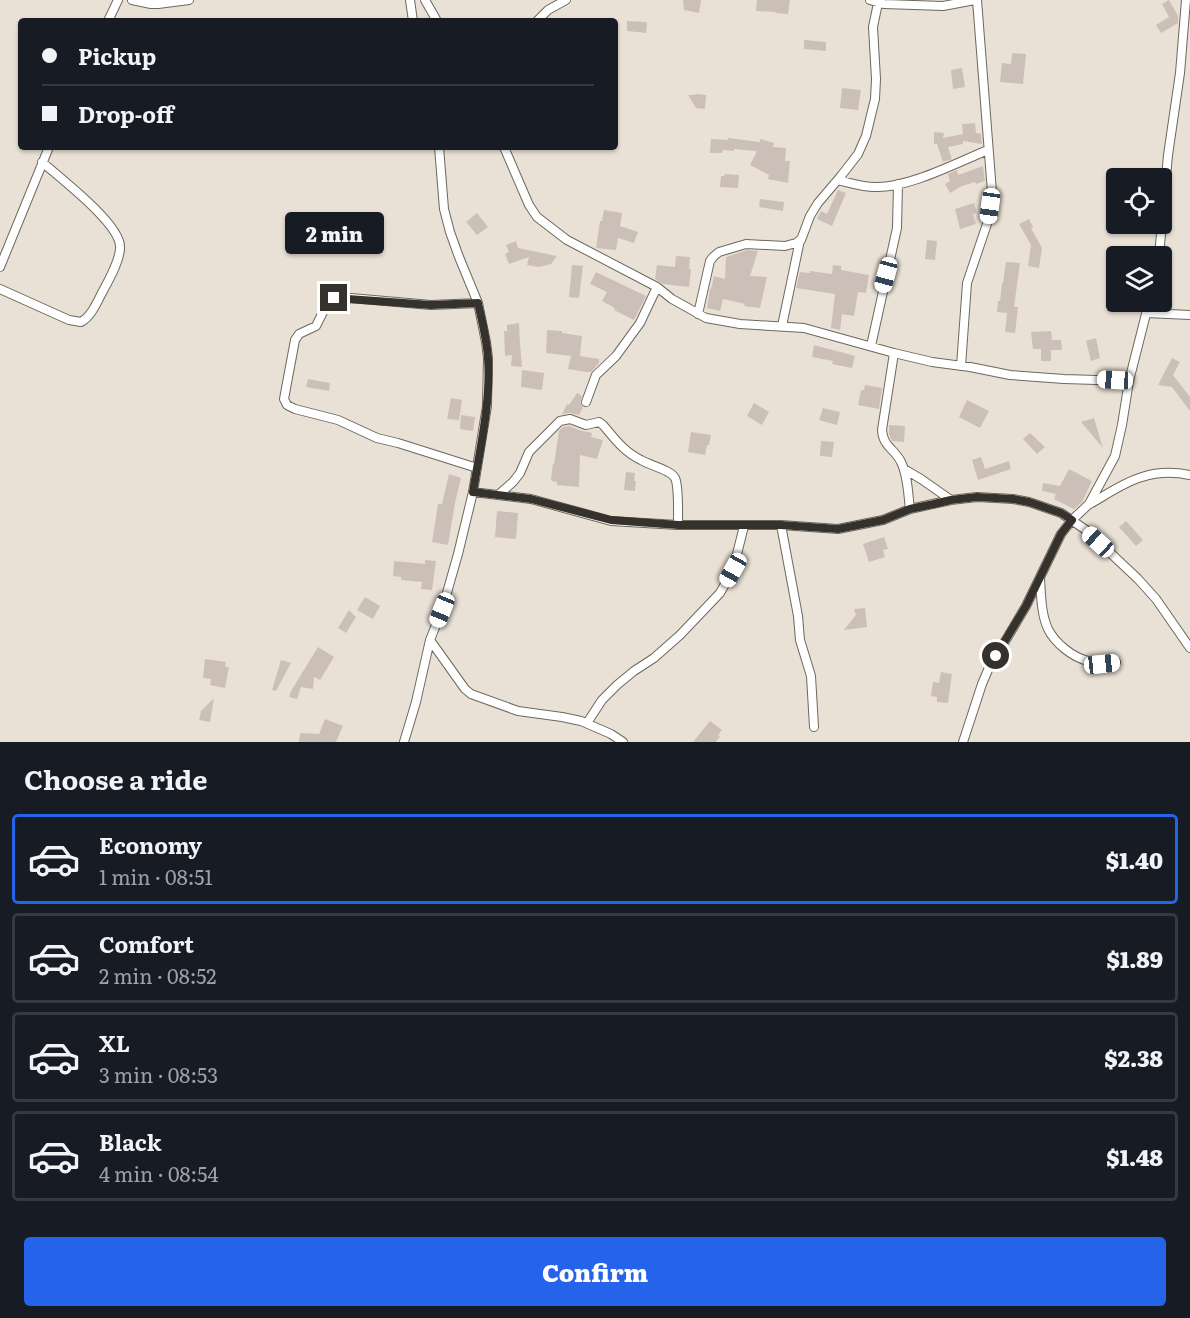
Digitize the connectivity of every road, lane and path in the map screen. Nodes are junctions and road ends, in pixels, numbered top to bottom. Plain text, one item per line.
1 (118, 0) edge
2 (132, 0) edge
3 (189, 0) edge
4 (411, 0) edge
5 (425, 0) edge
6 (566, 0) edge
7 (976, 0) edge
8 (1186, 0) edge
9 (874, 1) edge
10 (109, 18) edge
11 (413, 18) edge
12 (435, 18) edge
13 (540, 18) edge
14 (48, 150) edge
15 (439, 150) edge
16 (505, 150) edge
17 (988, 150) junction
18 (42, 162) junction
19 (838, 180) junction
20 (898, 184) junction
21 (800, 240) junction
22 (1160, 246) edge
23 (0, 267) edge
24 (657, 287) junction
25 (0, 289) edge
26 (478, 303) junction
27 (1146, 313) joint
28 (698, 314) junction
29 (1190, 315) edge
30 (782, 326) junction
31 (871, 346) junction
32 (894, 353) junction
33 (961, 366) junction
34 (1129, 381) junction
35 (586, 402) dead end
36 (477, 468) junction
37 (904, 470) junction
38 (1190, 475) edge
39 (473, 492) junction
40 (498, 495) junction
41 (951, 500) junction
42 (1089, 504) junction
43 (910, 509) junction
44 (1072, 520) junction
45 (678, 525) junction
46 (781, 525) junction
47 (744, 526) junction
48 (1040, 578) junction
49 (430, 640) junction
50 (1190, 648) edge
51 (1116, 662) dead end
52 (587, 723) junction
53 (814, 727) dead end
54 (404, 742) edge
55 (623, 742) edge
56 (963, 742) edge

1 - 10 street
2 - 3 street
4 - 11 street
5 - 12 street
6 - 13 street
7 - 9 street
7 - 17 street
8 - 22 street
9 - 19 street
14 - 18 street
15 - 26 street
16 - 24 street
17 - 20 street
17 - 33 street
18 - 23 street
18 - 25 street
19 - 20 street
19 - 21 street
20 - 31 street
21 - 28 street
21 - 30 street
24 - 28 street
24 - 35 street
26 - 36 street
26 - 36 street
27 - 29 street
27 - 34 street
28 - 30 street
30 - 31 street
31 - 32 street
32 - 33 street
32 - 37 street
33 - 34 street
34 - 42 street
36 - 39 street
37 - 41 street
37 - 43 street
38 - 42 street
39 - 40 street
39 - 49 street
40 - 45 street
40 - 45 street
41 - 43 street
41 - 44 street
42 - 44 street
43 - 46 street
44 - 48 street
44 - 50 street
45 - 47 street
46 - 47 street
46 - 53 street
47 - 52 street
48 - 51 street
48 - 56 street
49 - 52 street
49 - 54 street
52 - 55 street

